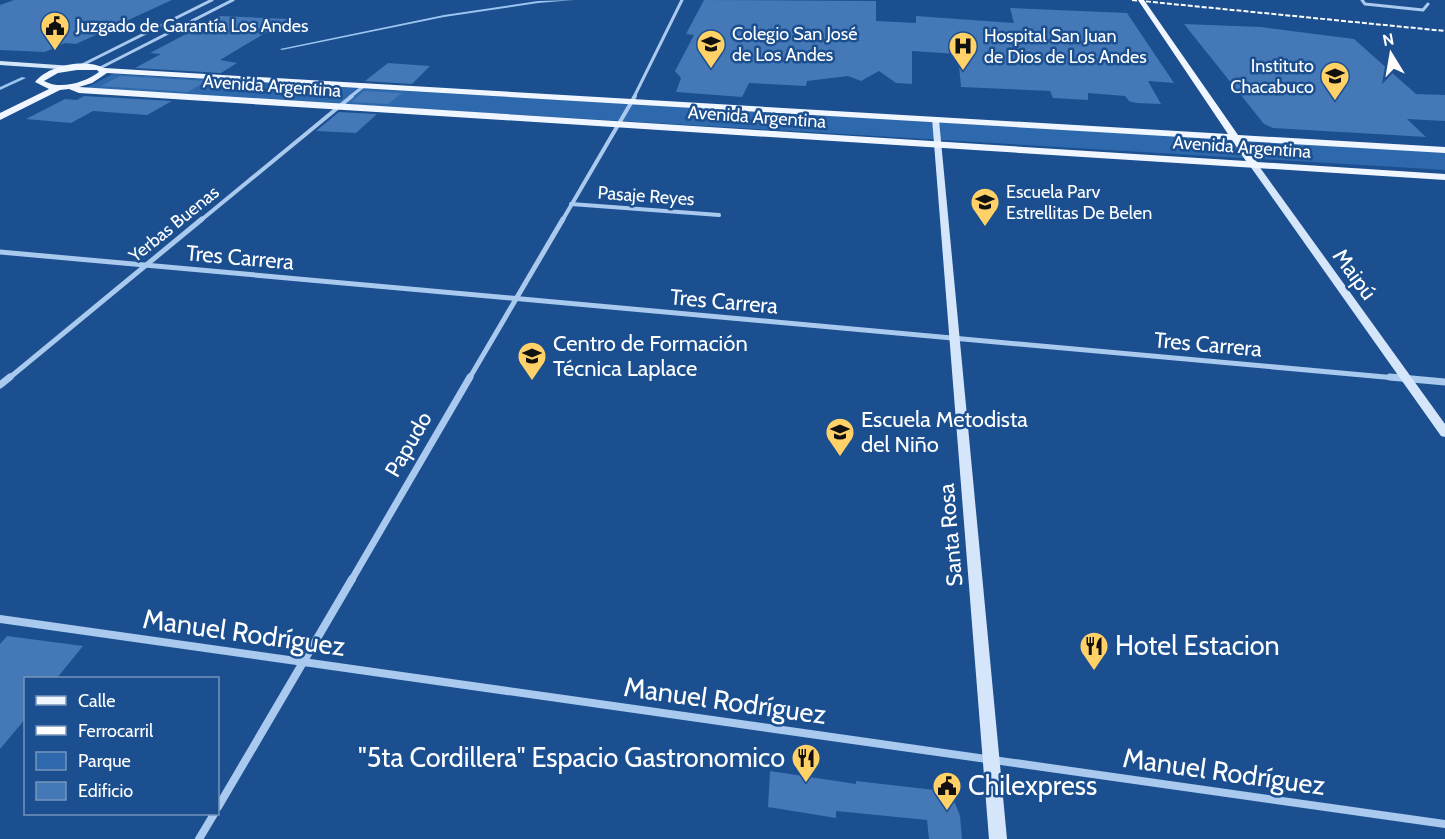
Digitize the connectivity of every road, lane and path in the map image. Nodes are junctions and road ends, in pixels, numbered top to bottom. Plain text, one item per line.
1 (212, 0) edge
2 (233, 0) edge
3 (682, 0) edge
4 (1141, 0) edge
5 (1362, 0) edge
6 (1428, 4) dead end
7 (0, 63) edge
8 (75, 67) junction
9 (0, 69) edge
10 (101, 69) junction
11 (53, 72) junction
12 (366, 85) junction
13 (46, 86) junction
14 (64, 87) junction
15 (632, 101) junction
16 (340, 106) junction
17 (0, 108) edge
18 (0, 117) edge
19 (935, 120) junction
20 (618, 125) junction
21 (1234, 138) junction
22 (937, 145) junction
23 (1445, 150) edge
24 (1253, 164) junction
25 (1445, 177) edge
26 (571, 204) junction
27 (719, 214) dead end
28 (0, 252) edge
29 (146, 265) junction
30 (516, 298) junction
31 (954, 338) junction
32 (1406, 378) junction
33 (1445, 382) edge
34 (0, 385) edge
35 (1445, 433) edge
36 (0, 619) edge
37 (302, 663) junction
38 (991, 759) junction
39 (219, 805) edge
40 (213, 815) edge
41 (1445, 824) edge
42 (199, 839) edge
43 (998, 839) edge

1 - 8 street
2 - 10 street
3 - 15 street, Papudo
4 - 21 main road, Maipú
5 - 6 street
7 - 8 main road
8 - 10 main road, Avenida Argentina
8 - 11 main road, Avenida Argentina
9 - 11 main road
10 - 12 main road, Avenida Argentina
10 - 14 main road, Avenida Argentina
11 - 13 main road
12 - 15 main road, Avenida Argentina
12 - 16 street, Yerbas Buenas
13 - 14 main road, Avenida Argentina
13 - 17 main road
14 - 16 main road, Avenida Argentina
14 - 18 main road
15 - 19 main road, Avenida Argentina
15 - 20 street, Papudo
16 - 20 main road, Avenida Argentina
16 - 29 street, Yerbas Buenas
19 - 21 main road, Avenida Argentina
19 - 22 main road, Santa Rosa
20 - 22 main road, Avenida Argentina
20 - 26 street, Papudo
21 - 23 main road, Avenida Argentina
21 - 24 main road, Maipú
22 - 24 main road, Avenida Argentina
22 - 31 main road, Santa Rosa
24 - 25 main road, Avenida Argentina
24 - 32 main road, Maipú
26 - 27 street, Pasaje Reyes
26 - 30 street, Papudo
28 - 29 street, Tres Carrera
29 - 30 street, Tres Carrera
29 - 34 street, Yerbas Buenas
30 - 31 street, Tres Carrera
30 - 37 street, Papudo
31 - 32 street, Tres Carrera
31 - 38 main road, Santa Rosa
32 - 33 street, Tres Carrera
32 - 35 main road, Maipú
36 - 37 street, Manuel Rodríguez
37 - 38 street, Manuel Rodríguez
37 - 39 street, Papudo
38 - 41 street, Manuel Rodríguez
38 - 43 main road, Santa Rosa
40 - 42 street

